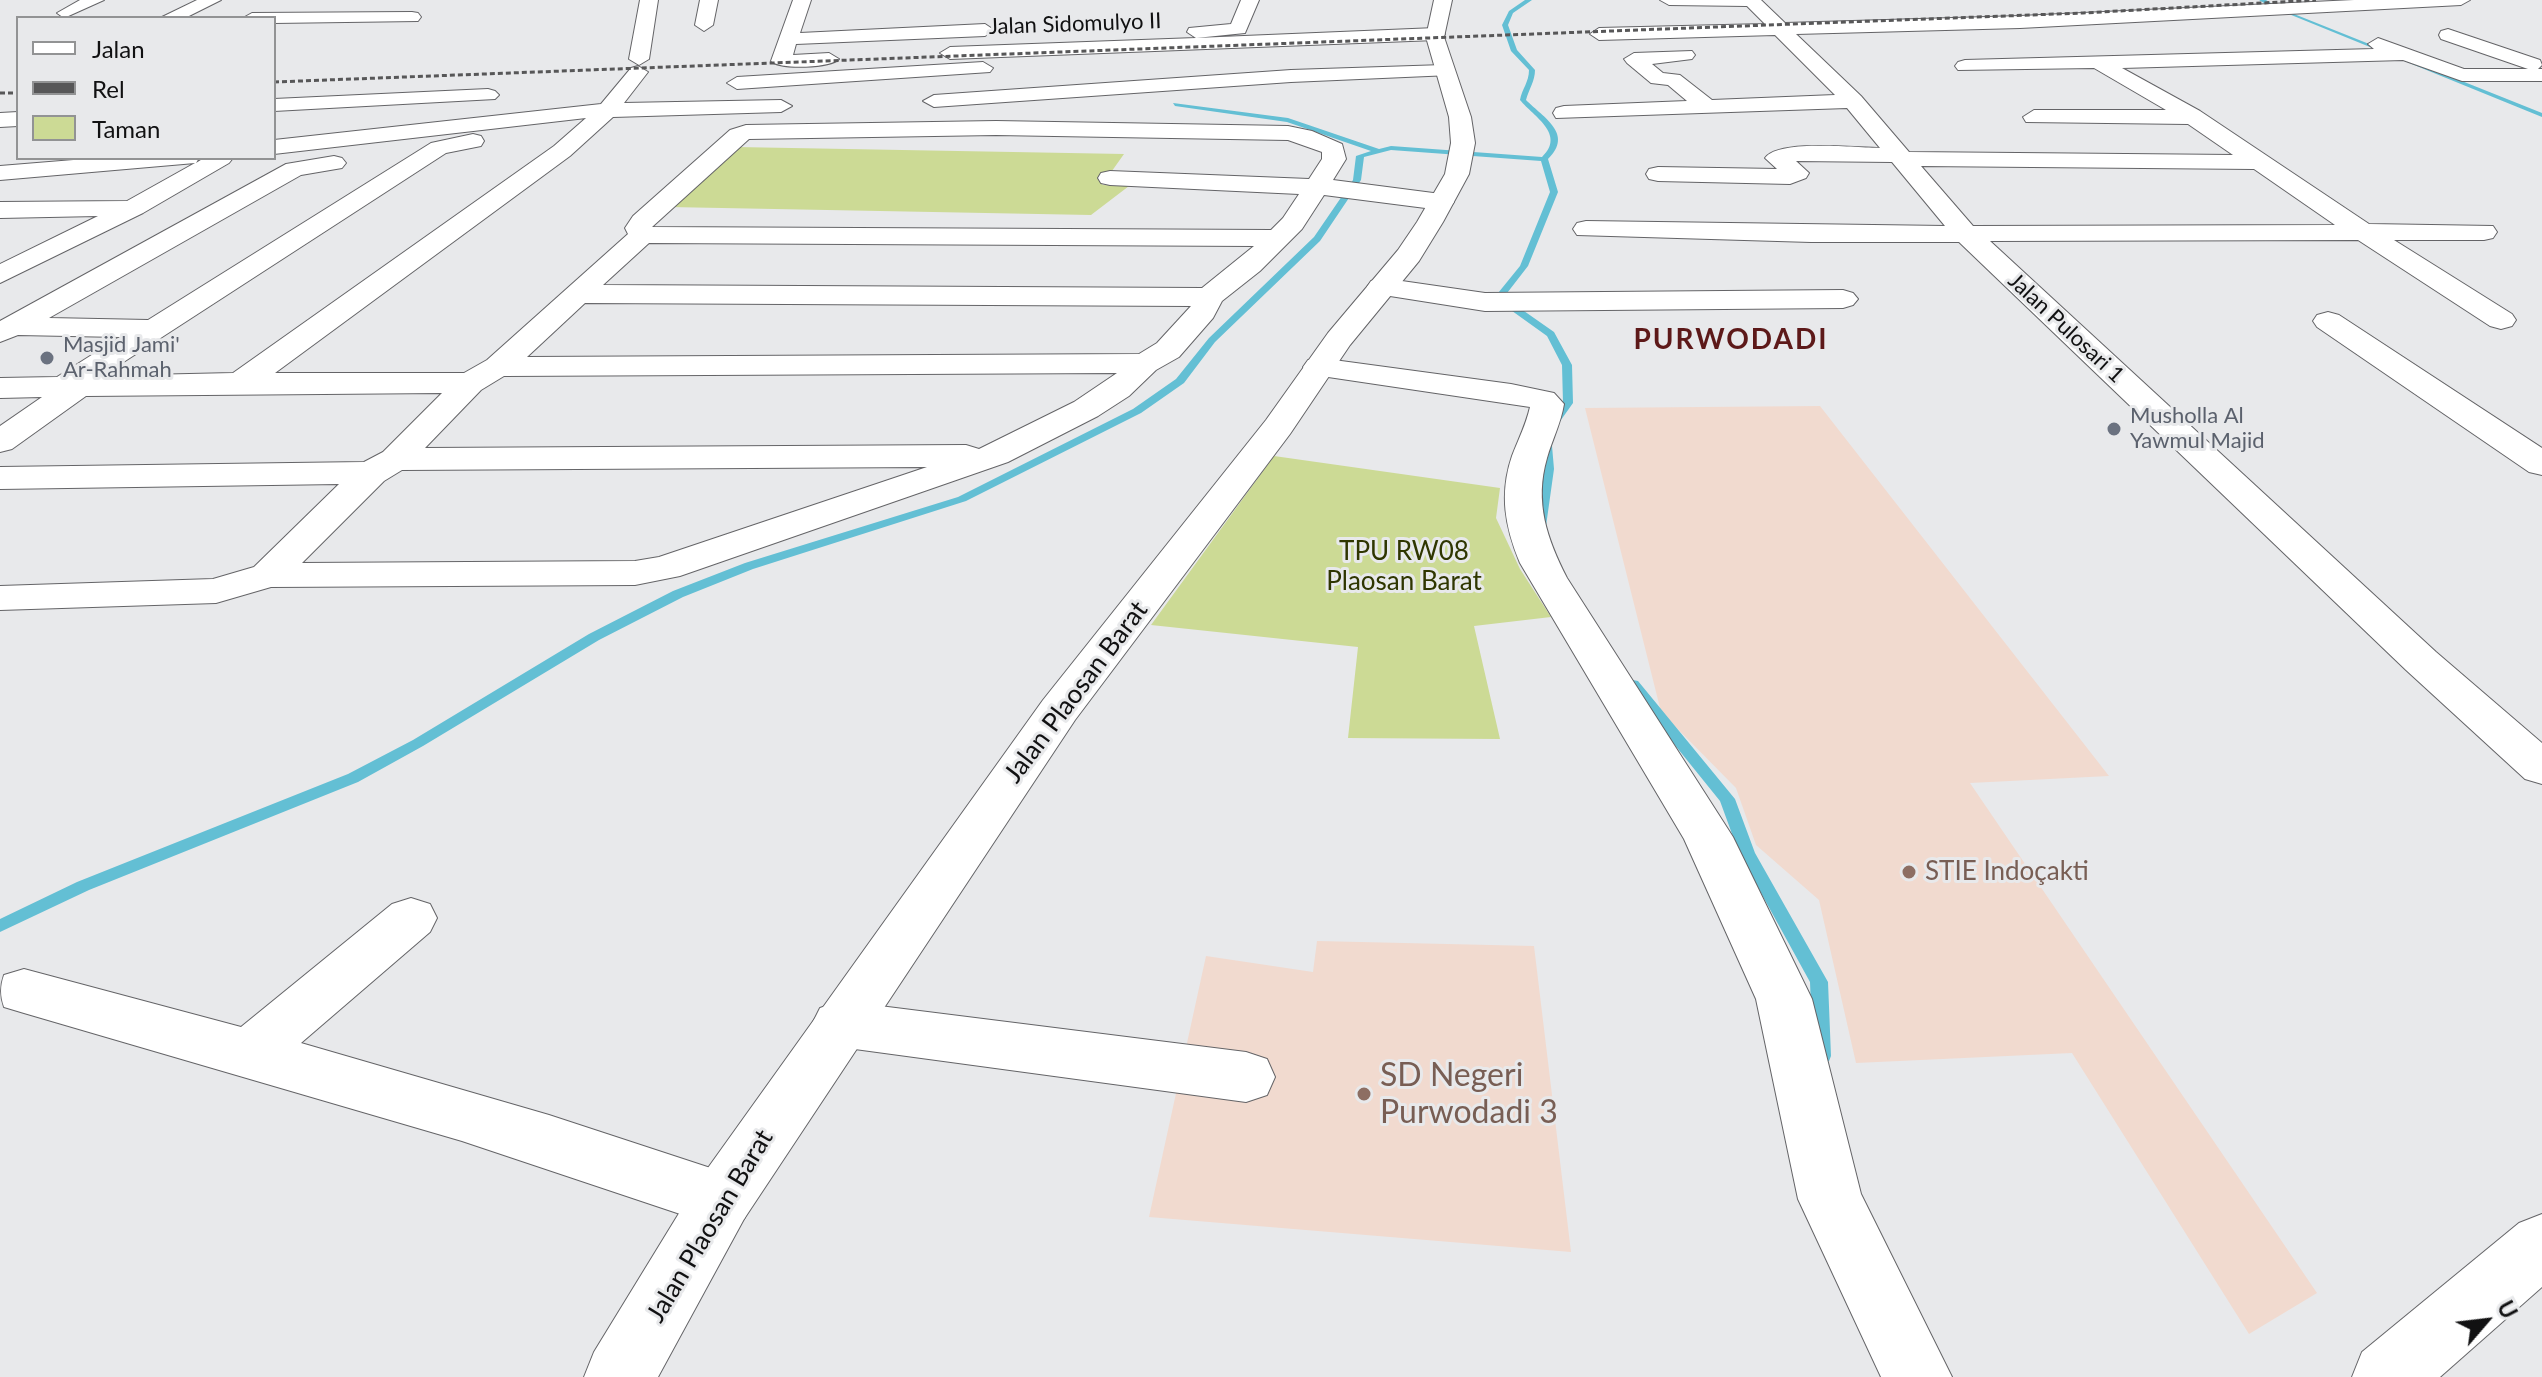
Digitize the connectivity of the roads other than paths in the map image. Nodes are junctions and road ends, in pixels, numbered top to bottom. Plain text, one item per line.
1 (95, 0) edge
2 (212, 0) edge
3 (649, 0) edge
4 (709, 0) edge
5 (802, 0) edge
6 (1250, 0) edge
7 (1443, 0) edge
8 (1669, 0) edge
9 (2075, 0) edge
10 (2461, 0) edge
11 (2257, 1) edge
12 (2274, 2) edge
13 (2361, 7) junction
14 (2096, 10) junction
15 (66, 13) dead end
16 (174, 16) edge
17 (276, 18) edge
18 (834, 18) dead end
19 (795, 20) junction
20 (704, 25) dead end
21 (1633, 27) dead end
22 (2337, 27) dead end
23 (1009, 29) dead end
24 (1780, 29) edge
25 (1177, 33) dead end
26 (386, 34) dead end
27 (1599, 34) dead end
28 (2448, 35) dead end
29 (788, 39) junction
30 (1436, 40) junction
31 (2040, 41) dead end
32 (2009, 42) dead end
33 (2393, 54) junction
34 (1708, 55) dead end
35 (2095, 61) junction
36 (1965, 66) dead end
37 (2542, 67) edge
38 (634, 73) junction
39 (1445, 75) junction
40 (2542, 75) edge
41 (1658, 79) junction
42 (791, 80) junction
43 (1995, 80) dead end
44 (1394, 81) dead end
45 (1631, 81) dead end
46 (2136, 83) junction
47 (713, 84) dead end
48 (655, 86) dead end
49 (578, 90) dead end
50 (514, 94) dead end
51 (1014, 96) junction
52 (1070, 96) dead end
53 (1853, 101) junction
54 (907, 102) dead end
55 (276, 105) edge
56 (1707, 107) junction
57 (1564, 113) dead end
58 (2192, 116) junction
59 (2034, 117) dead end
60 (610, 121) junction
61 (706, 135) dead end
62 (738, 135) junction
63 (574, 138) junction
64 (276, 147) edge
65 (1900, 157) junction
66 (21, 160) edge
67 (160, 160) edge
68 (218, 160) edge
69 (420, 160) junction
70 (2261, 162) junction
71 (1455, 170) junction
72 (0, 172) edge
73 (1658, 174) dead end
74 (1720, 175) junction
75 (1110, 178) dead end
76 (1317, 187) junction
77 (1728, 201) dead end
78 (134, 208) junction
79 (0, 210) edge
80 (1586, 229) dead end
81 (2360, 230) junction
82 (1964, 232) junction
83 (2484, 232) dead end
84 (642, 235) junction
85 (1277, 238) junction
86 (0, 275) edge
87 (1381, 287) junction
88 (580, 294) junction
89 (1209, 297) junction
90 (1843, 299) dead end
91 (2501, 320) dead end
92 (2328, 321) dead end
93 (154, 329) junction
94 (6, 330) edge
95 (1145, 363) junction
96 (1319, 367) junction
97 (484, 375) junction
98 (241, 383) junction
99 (0, 388) edge
100 (69, 388) junction
101 (0, 442) edge
102 (996, 455) junction
103 (2542, 464) edge
104 (383, 466) junction
105 (0, 478) edge
106 (268, 575) junction
107 (0, 598) edge
108 (2542, 768) edge
109 (411, 918) dead end
110 (24, 991) dead end
111 (840, 1024) junction
112 (250, 1053) junction
113 (1246, 1077) dead end
114 (722, 1199) junction
115 (2542, 1245) edge
116 (619, 1377) edge
117 (1917, 1377) edge
118 (2387, 1377) edge

1 - 15 main road
2 - 16 main road
3 - 38 main road
4 - 20 main road
5 - 19 main road
6 - 25 main road
7 - 30 main road
8 - 24 main road
9 - 14 main road
10 - 13 main road
11 - 12 main road
11 - 14 main road
12 - 13 main road
12 - 22 main road
12 - 24 main road
13 - 33 main road
14 - 24 main road
17 - 26 main road
18 - 19 main road
19 - 29 main road
21 - 24 main road
23 - 29 main road
24 - 27 main road
24 - 53 main road, Jalan Pulosari 1
28 - 37 main road
29 - 30 main road, Jalan Sidomulyo II
30 - 39 main road
30 - 42 main road
31 - 32 main road
33 - 35 main road
33 - 40 main road
34 - 41 main road
35 - 36 main road
35 - 46 main road
38 - 48 main road
38 - 49 main road
38 - 60 main road
39 - 44 main road
39 - 51 main road
39 - 71 main road
41 - 45 main road
41 - 56 main road
42 - 47 main road
42 - 60 main road
43 - 46 main road
46 - 58 main road
50 - 55 main road
51 - 52 main road
51 - 54 main road
53 - 56 main road
53 - 65 main road, Jalan Pulosari 1
56 - 57 main road
58 - 59 main road
58 - 70 main road
60 - 63 main road
60 - 64 main road
61 - 62 main road
62 - 76 main road
62 - 84 main road
63 - 69 main road
63 - 98 main road
65 - 70 main road
65 - 74 main road
65 - 82 main road, Jalan Pulosari 1
66 - 72 main road
67 - 72 main road
68 - 78 main road
69 - 93 main road
69 - 94 main road
70 - 81 main road
71 - 76 main road
71 - 87 main road, Jalan Plaosan Barat
73 - 74 main road
74 - 77 main road
75 - 76 main road
76 - 85 main road
78 - 79 main road
78 - 86 main road
80 - 82 main road
81 - 82 main road
81 - 83 main road
81 - 91 main road
82 - 108 main road, Jalan Pulosari 1
84 - 85 main road
84 - 88 main road
85 - 89 main road
87 - 90 main road
87 - 96 main road, Jalan Plaosan Barat
88 - 89 main road
88 - 97 main road
89 - 95 main road
92 - 103 main road
93 - 94 main road
93 - 100 main road
95 - 97 main road
95 - 102 main road
96 - 111 main road, Jalan Plaosan Barat
96 - 117 main road
97 - 98 main road
97 - 104 main road
98 - 100 main road
99 - 100 main road
100 - 101 main road
102 - 104 main road
102 - 106 main road
104 - 105 main road
104 - 106 main road
106 - 107 main road
109 - 112 main road
110 - 112 main road
111 - 113 main road
111 - 114 main road, Jalan Plaosan Barat
112 - 114 main road
114 - 116 main road, Jalan Plaosan Barat
115 - 118 main road

